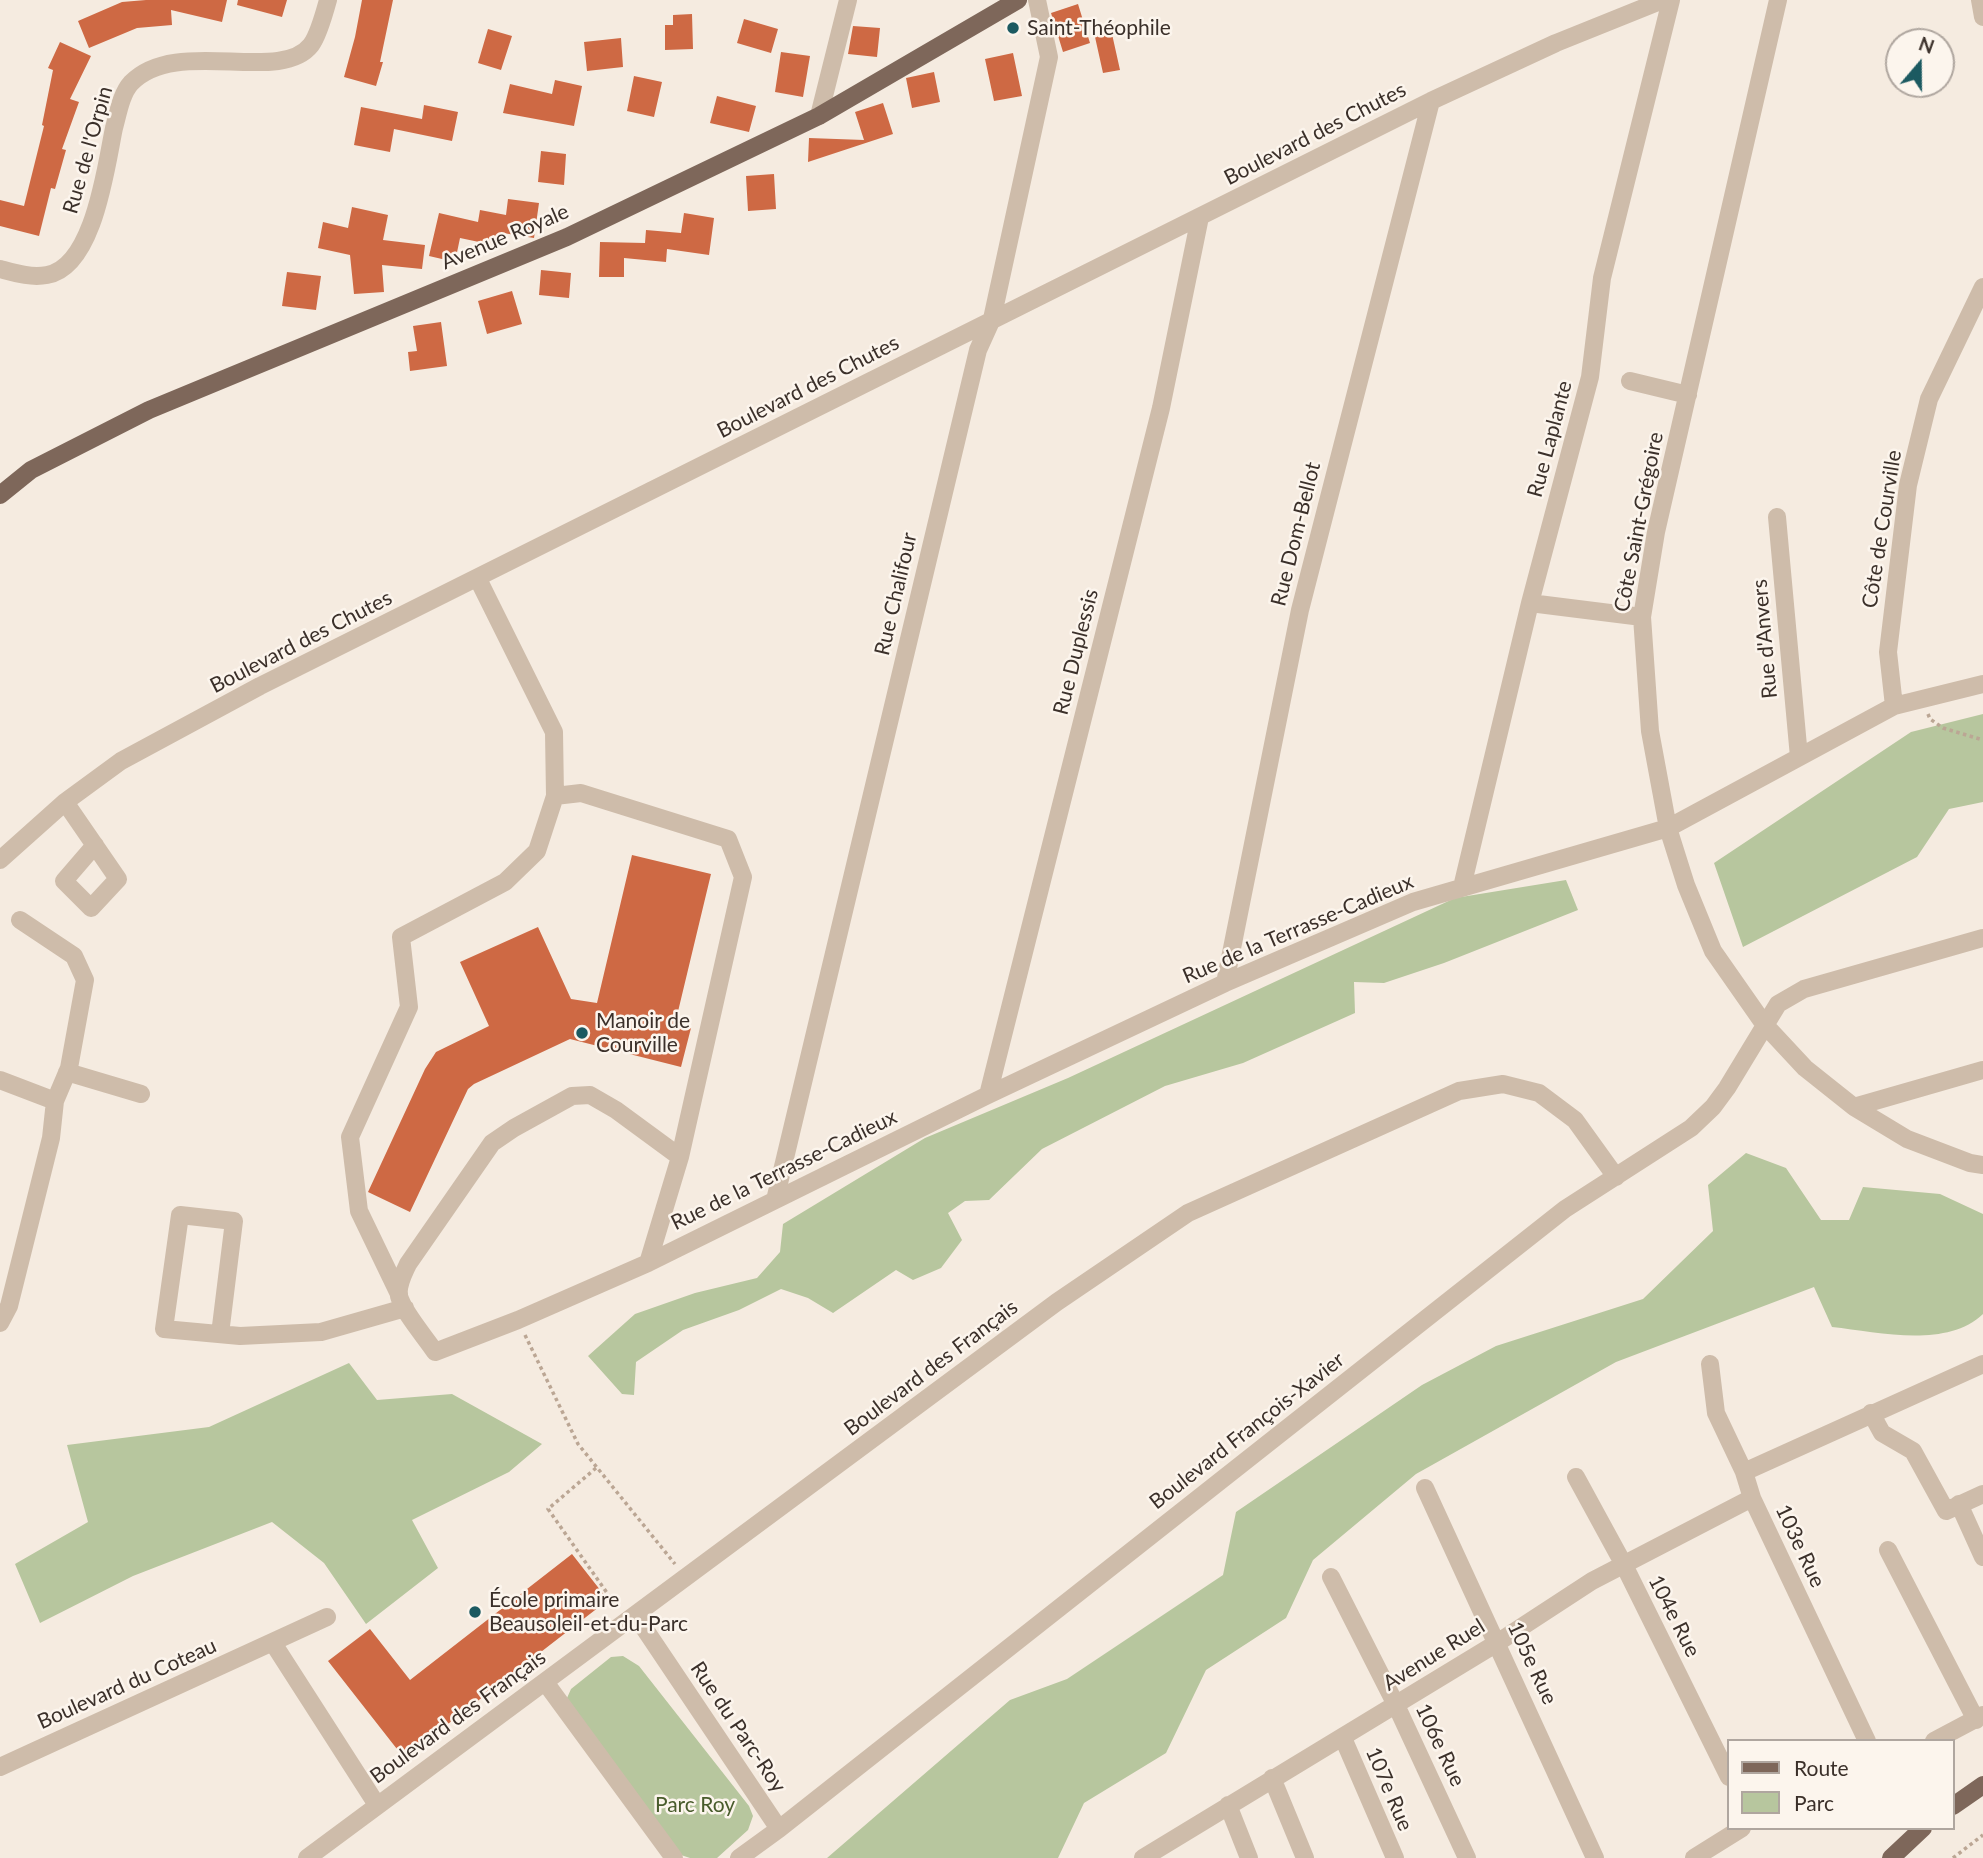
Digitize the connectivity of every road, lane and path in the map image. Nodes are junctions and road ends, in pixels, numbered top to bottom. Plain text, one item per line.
1 (328, 0) edge
2 (848, 0) edge
3 (1018, 0) edge
4 (1037, 0) edge
5 (1663, 0) edge
6 (1671, 0) edge
7 (1778, 0) edge
8 (1980, 0) edge
9 (1983, 17) edge
10 (1431, 100) junction
11 (819, 116) junction
12 (1200, 218) junction
13 (0, 269) edge
14 (1983, 287) edge
15 (992, 319) junction
16 (1630, 381) dead end
17 (1688, 395) junction
18 (0, 495) edge
19 (1777, 517) dead end
20 (478, 579) junction
21 (1530, 603) junction
22 (1642, 617) junction
23 (1983, 684) edge
24 (1894, 706) junction
25 (1930, 719) dead end
26 (1983, 740) edge
27 (1798, 757) junction
28 (555, 796) junction
29 (65, 802) junction
30 (1668, 828) junction
31 (95, 845) dead end
32 (0, 860) edge
33 (1462, 887) junction
34 (20, 920) dead end
35 (1983, 937) edge
36 (1225, 983) junction
37 (1764, 1024) junction
38 (1983, 1070) edge
39 (67, 1072) junction
40 (0, 1080) edge
41 (141, 1094) dead end
42 (988, 1095) junction
43 (55, 1101) junction
44 (1854, 1107) junction
45 (680, 1157) junction
46 (1983, 1165) edge
47 (1616, 1177) junction
48 (775, 1200) junction
49 (648, 1263) junction
50 (402, 1301) junction
51 (519, 1320) junction
52 (0, 1323) edge
53 (220, 1334) junction
54 (1710, 1364) dead end
55 (1983, 1364) edge
56 (1871, 1413) junction
57 (596, 1468) junction
58 (1744, 1472) junction
59 (1576, 1477) dead end
60 (1425, 1488) dead end
61 (1983, 1494) edge
62 (1752, 1498) junction
63 (1959, 1504) junction
64 (1888, 1550) dead end
65 (1983, 1557) edge
66 (1623, 1565) junction
67 (1331, 1577) dead end
68 (686, 1578) junction
69 (327, 1617) dead end
70 (631, 1619) junction
71 (273, 1643) junction
72 (1497, 1643) junction
73 (545, 1682) junction
74 (1396, 1705) junction
75 (1980, 1718) edge
76 (1343, 1738) junction
77 (1866, 1739) edge
78 (1938, 1739) edge
79 (0, 1767) edge
80 (1728, 1775) edge
81 (1272, 1778) junction
82 (1983, 1785) edge
83 (377, 1805) junction
84 (1228, 1805) junction
85 (1955, 1805) edge
86 (779, 1829) junction
87 (1739, 1830) edge
88 (1915, 1830) edge
89 (1983, 1835) edge
90 (1148, 1857) edge
91 (307, 1858) edge
92 (674, 1858) edge
93 (739, 1858) edge
94 (1249, 1858) edge
95 (1305, 1858) edge
96 (1395, 1858) edge
97 (1467, 1858) edge
98 (1595, 1858) edge
99 (1694, 1858) edge
100 (1891, 1858) edge
101 (1953, 1858) edge

1 - 13 street, Rue de l'Orpin
2 - 11 street
3 - 11 main road, Avenue Royale
4 - 15 street, Rue Chalifour
5 - 10 street, Boulevard des Chutes
6 - 21 street, Rue Laplante
7 - 17 street, Côte Saint-Grégoire
8 - 9 street
10 - 12 street, Boulevard des Chutes
10 - 36 street, Rue Dom-Bellot
11 - 18 main road, Avenue Royale
12 - 15 street, Boulevard des Chutes
12 - 42 street, Rue Duplessis
14 - 24 street, Côte de Courville
15 - 20 street, Boulevard des Chutes
15 - 48 street, Rue Chalifour
16 - 17 street
17 - 22 street, Côte Saint-Grégoire
19 - 27 street, Rue d'Anvers
20 - 28 street
20 - 29 street, Boulevard des Chutes
21 - 22 street
21 - 33 street, Rue Laplante
22 - 30 street, Côte Saint-Grégoire
23 - 24 street, Rue de la Terrasse-Cadieux
24 - 27 street, Rue de la Terrasse-Cadieux
25 - 26 path
27 - 30 street, Rue de la Terrasse-Cadieux
28 - 45 street
28 - 50 street
29 - 31 street
29 - 32 street, Boulevard des Chutes
30 - 33 street, Rue de la Terrasse-Cadieux
30 - 37 street, Côte Saint-Grégoire
33 - 36 street, Rue de la Terrasse-Cadieux
34 - 39 street
35 - 37 street, Boulevard François-Xavier
36 - 42 street, Rue de la Terrasse-Cadieux
37 - 44 street, Côte Saint-Grégoire
37 - 47 street, Boulevard François-Xavier
38 - 44 street
39 - 41 street
39 - 43 street
40 - 43 street
42 - 48 street, Rue de la Terrasse-Cadieux
43 - 52 street
44 - 46 street, Côte Saint-Grégoire
45 - 49 street
45 - 50 street
47 - 68 street, Boulevard des Français
47 - 86 street, Boulevard François-Xavier
48 - 49 street, Rue de la Terrasse-Cadieux
49 - 51 street, Rue de la Terrasse-Cadieux
50 - 51 street, Rue de la Terrasse-Cadieux
50 - 53 street
51 - 57 path
53 - 53 street
54 - 58 street, 103e Rue
55 - 56 street
56 - 58 street
56 - 63 street
57 - 68 path
57 - 70 path
58 - 62 street, 103e Rue
59 - 66 street, 104e Rue
60 - 72 street, 105e Rue
61 - 63 street
62 - 66 street, Avenue Ruel
62 - 77 street, 103e Rue
63 - 65 street
64 - 75 street
66 - 72 street, Avenue Ruel
66 - 80 street, 104e Rue
67 - 74 street, 106e Rue
68 - 70 street, Boulevard des Français
69 - 71 street, Boulevard du Coteau
70 - 73 street, Boulevard des Français
70 - 86 street, Rue du Parc-Roy
71 - 79 street, Boulevard du Coteau
71 - 83 street
72 - 74 street, Avenue Ruel
72 - 98 street, 105e Rue
73 - 83 street, Boulevard des Français
73 - 92 street
74 - 76 street, Avenue Ruel
74 - 97 street, 106e Rue
75 - 78 street
76 - 81 street, Avenue Ruel
76 - 96 street, 107e Rue
81 - 84 street, Avenue Ruel
81 - 95 street
82 - 85 main road
83 - 91 street, Boulevard des Français
84 - 90 street, Avenue Ruel
84 - 94 street
86 - 93 street, Boulevard François-Xavier
87 - 99 street
88 - 100 main road
89 - 101 path

